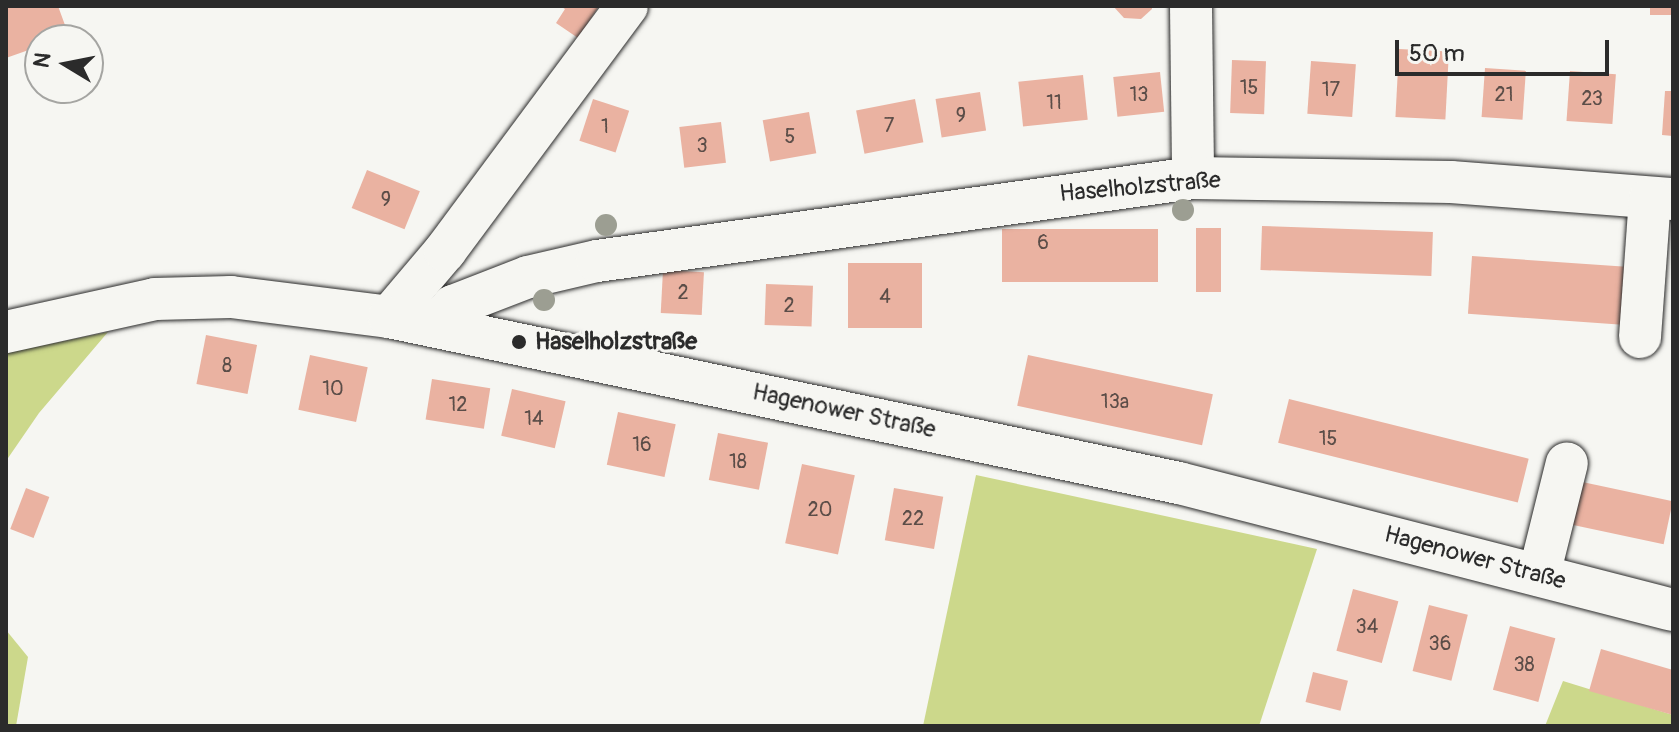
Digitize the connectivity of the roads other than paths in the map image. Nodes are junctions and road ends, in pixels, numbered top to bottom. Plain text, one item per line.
1 (627, 6) edge
2 (1191, 6) edge
3 (1193, 178) junction
4 (1662, 199) edge
5 (389, 317) junction
6 (434, 326) junction
7 (6, 332) edge
8 (1640, 337) dead end
9 (1567, 463) dead end
10 (1539, 575) junction
11 (1673, 610) edge

1 - 5 street
2 - 3 street
3 - 4 street, Haselholzstraße
3 - 6 street, Haselholzstraße
4 - 8 street
5 - 6 street, Hagenower Straße
5 - 7 street, Hagenower Straße
6 - 10 street, Hagenower Straße
9 - 10 street
10 - 11 street, Hagenower Straße

